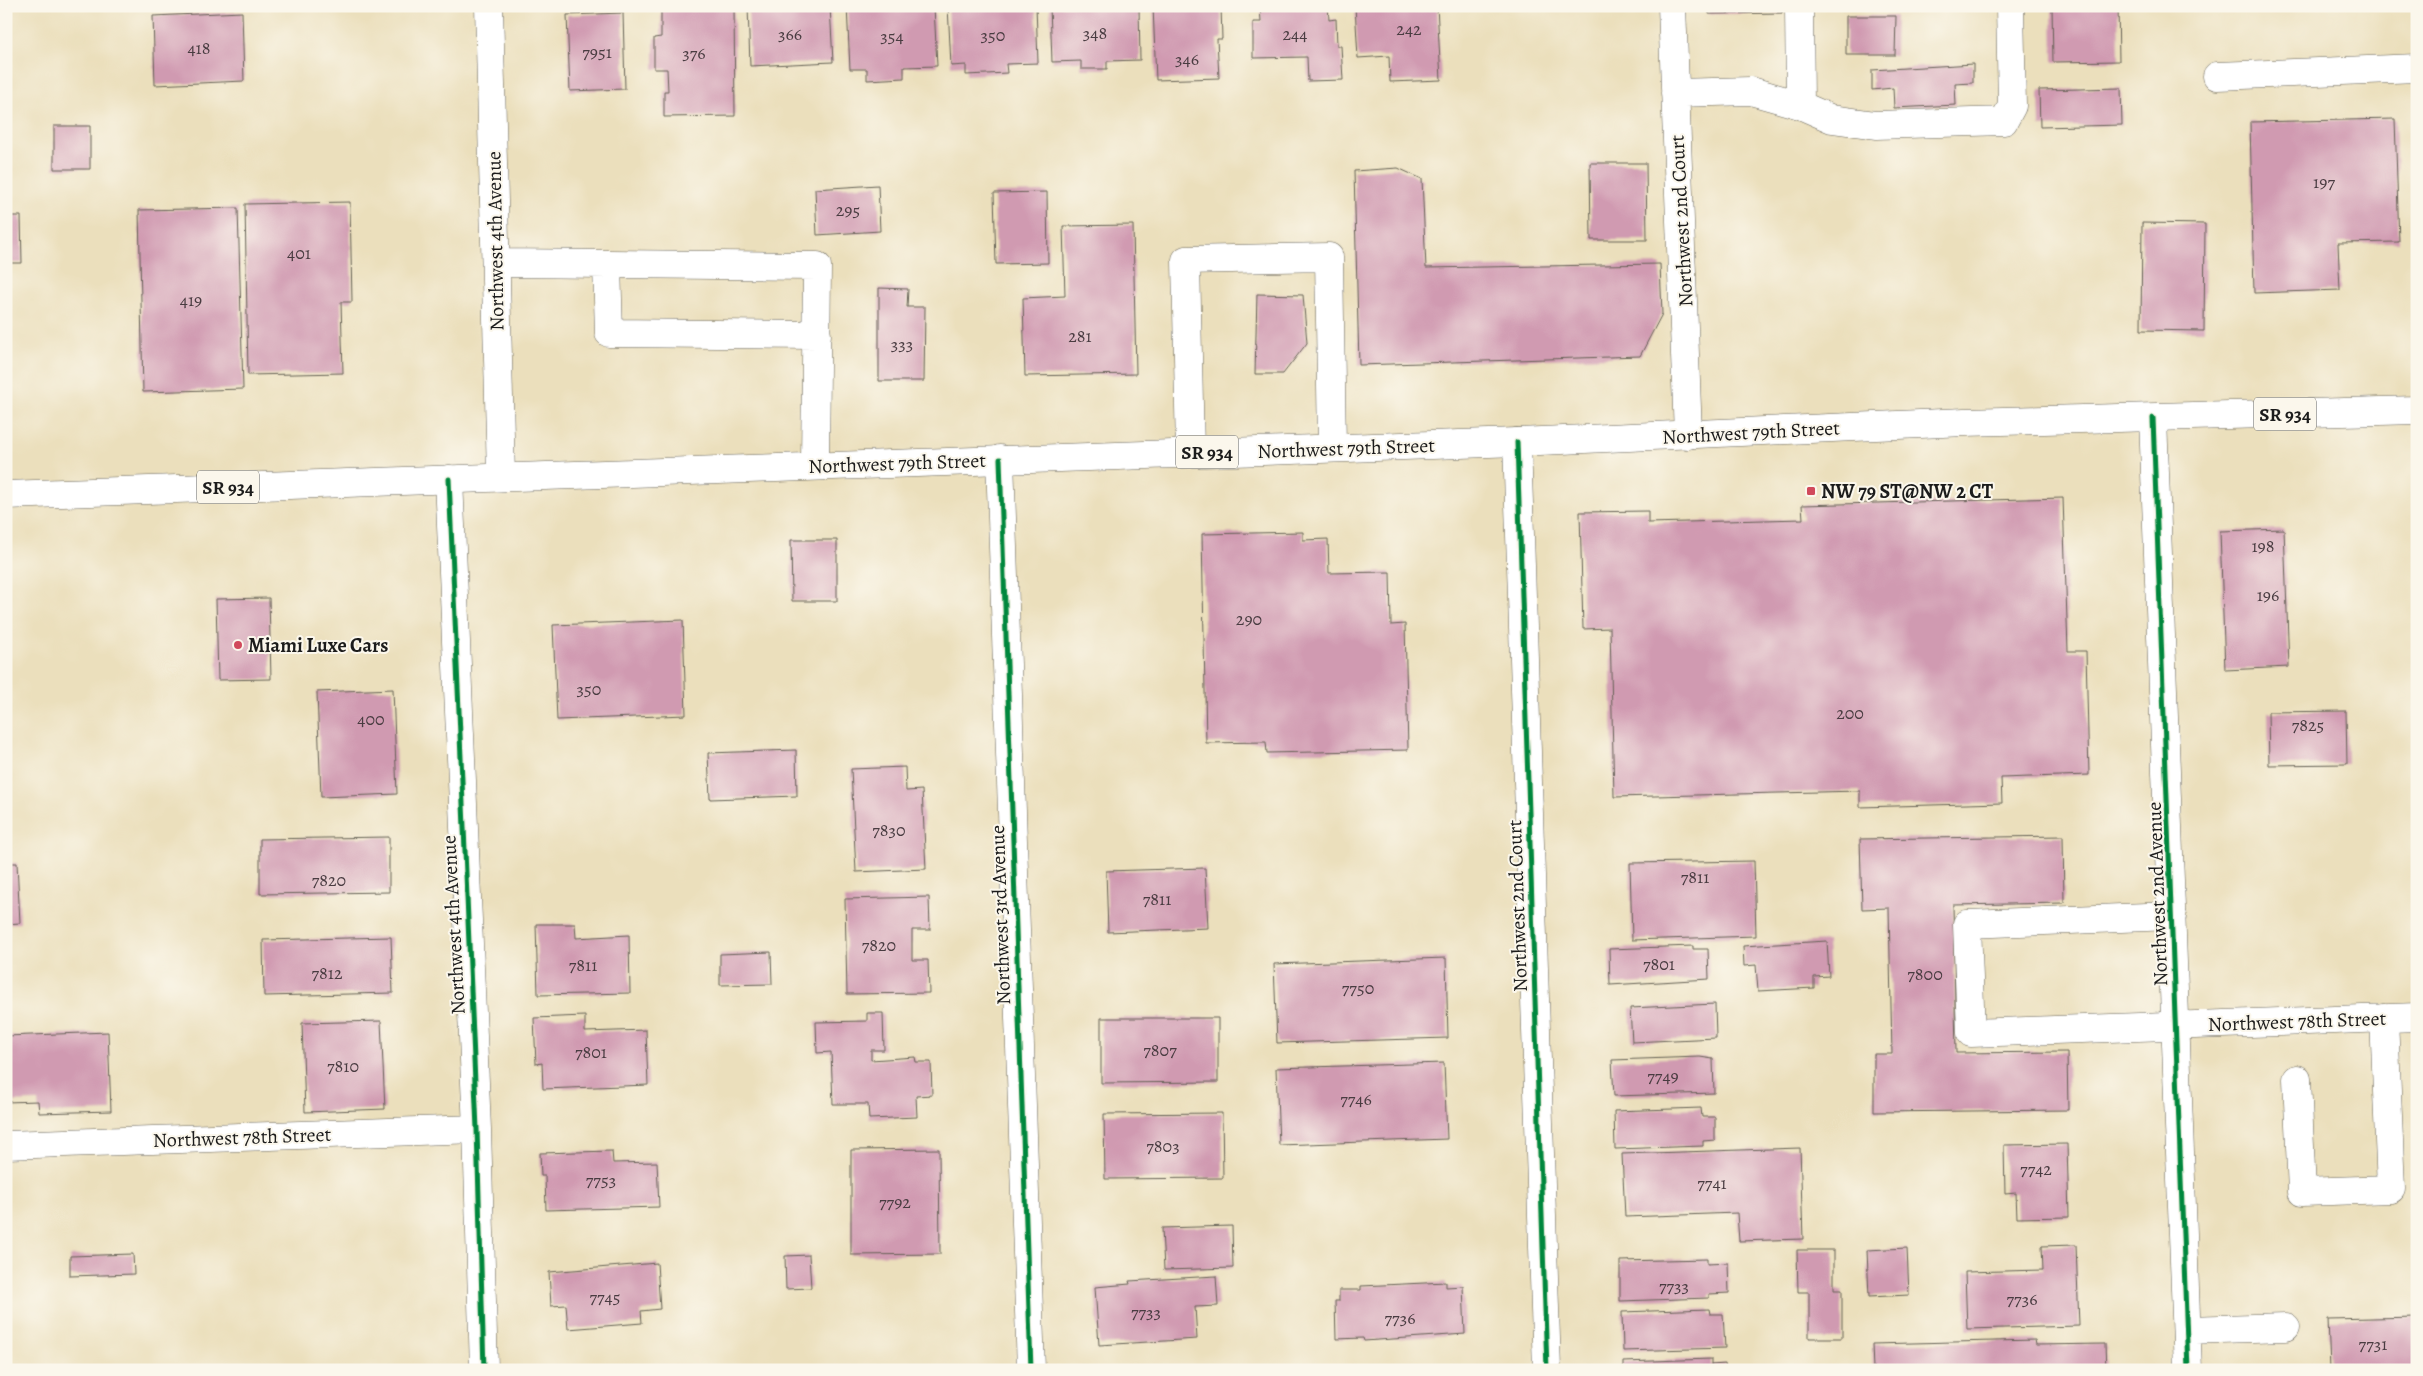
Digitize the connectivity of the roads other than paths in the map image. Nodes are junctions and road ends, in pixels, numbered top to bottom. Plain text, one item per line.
1 (489, 6) edge
2 (1672, 6) edge
3 (1799, 6) edge
4 (2010, 6) edge
5 (2417, 68) edge
6 (2217, 76) dead end
7 (1675, 93) junction
8 (1800, 105) junction
9 (496, 263) junction
10 (607, 265) junction
11 (817, 335) junction
12 (2417, 410) edge
13 (2154, 418) junction
14 (1688, 435) junction
15 (1517, 442) junction
16 (1332, 448) junction
17 (1190, 453) junction
18 (1000, 460) junction
19 (815, 466) junction
20 (501, 476) junction
21 (449, 478) junction
22 (6, 495) edge
23 (2172, 916) junction
24 (2417, 1017) edge
25 (2384, 1018) junction
26 (2177, 1025) junction
27 (2297, 1079) dead end
28 (477, 1129) junction
29 (6, 1145) edge
30 (2286, 1327) dead end
31 (2187, 1330) junction
32 (484, 1370) edge
33 (1031, 1370) edge
34 (1547, 1370) edge
35 (2188, 1370) edge

1 - 9 street, Northwest 4th Avenue
2 - 7 street, Northwest 2nd Court
3 - 8 street
4 - 8 street
5 - 6 street
7 - 8 street
7 - 14 street, Northwest 2nd Court
9 - 10 street
9 - 20 street, Northwest 4th Avenue
10 - 11 street
10 - 11 street
11 - 19 street
12 - 13 street, Northwest 79th Street / SR 934
13 - 14 street, Northwest 79th Street / SR 934
13 - 23 street, Northwest 2nd Avenue
14 - 15 street, Northwest 79th Street / SR 934
15 - 16 street, Northwest 79th Street / SR 934
15 - 34 street, Northwest 2nd Court
16 - 17 street, Northwest 79th Street / SR 934
16 - 17 street
17 - 18 street, Northwest 79th Street / SR 934
18 - 19 street, Northwest 79th Street / SR 934
18 - 33 street, Northwest 3rd Avenue
19 - 20 street, Northwest 79th Street / SR 934
20 - 21 street, Northwest 79th Street / SR 934
21 - 22 street, Northwest 79th Street / SR 934
21 - 28 street, Northwest 4th Avenue
23 - 26 street, Northwest 2nd Avenue
23 - 26 street, Northwest 78th Street
24 - 25 street, Northwest 78th Street
25 - 26 street, Northwest 78th Street
25 - 27 street
26 - 31 street, Northwest 2nd Avenue
28 - 29 street, Northwest 78th Street
28 - 32 street, Northwest 4th Avenue
30 - 31 street
31 - 35 street, Northwest 2nd Avenue

